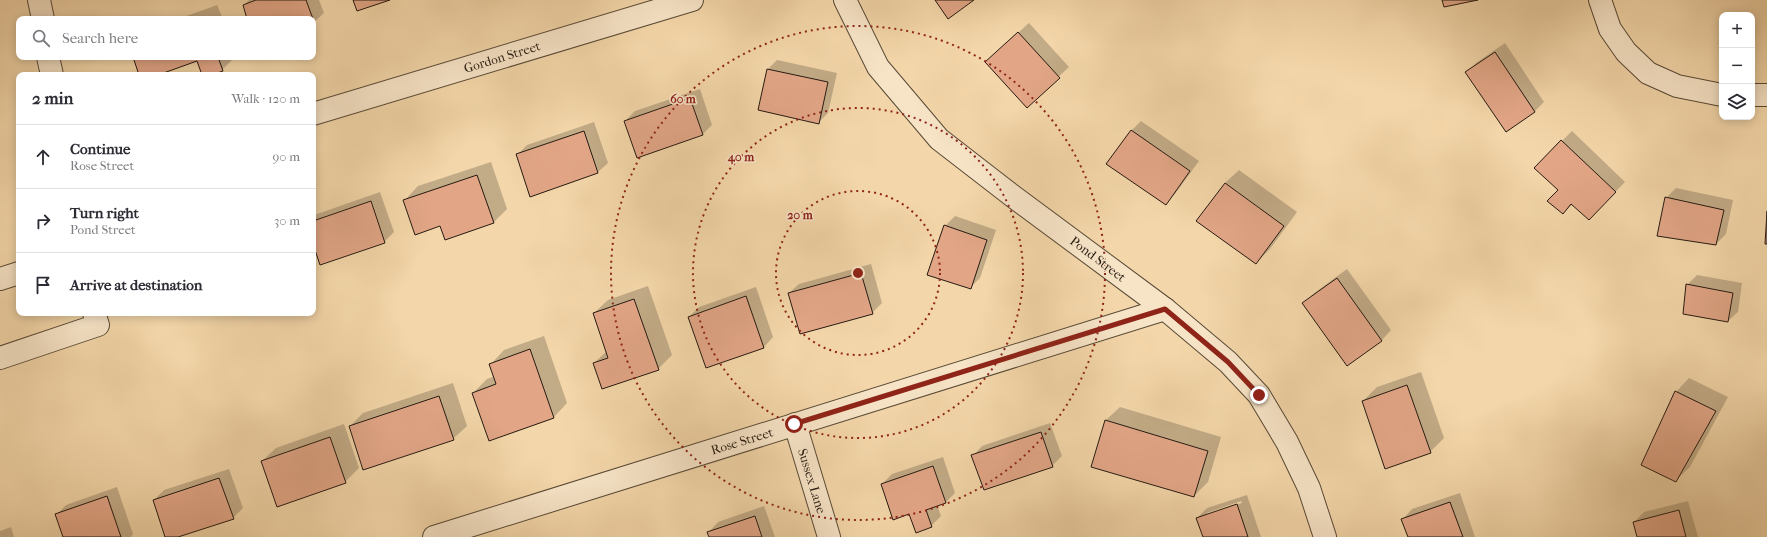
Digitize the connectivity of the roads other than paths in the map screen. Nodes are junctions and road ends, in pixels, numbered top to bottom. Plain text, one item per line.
1 (39, 0) edge
2 (692, 0) edge
3 (845, 0) edge
4 (1600, 0) edge
5 (42, 16) edge
6 (49, 60) edge
7 (51, 72) edge
8 (1719, 94) edge
9 (1755, 95) edge
10 (1767, 95) edge
11 (316, 113) edge
12 (16, 274) edge
13 (0, 279) edge
14 (1165, 309) junction
15 (95, 316) edge
16 (0, 358) edge
17 (794, 424) junction
18 (434, 537) edge
19 (829, 537) edge
20 (1325, 537) edge

1 - 5 street
2 - 11 street, Gordon Street
3 - 14 street, Pond Street
4 - 8 street
6 - 7 street
9 - 10 street
12 - 13 street
14 - 17 street, Rose Street
14 - 20 street, Pond Street
15 - 16 street
17 - 18 street, Rose Street
17 - 19 street, Sussex Lane

